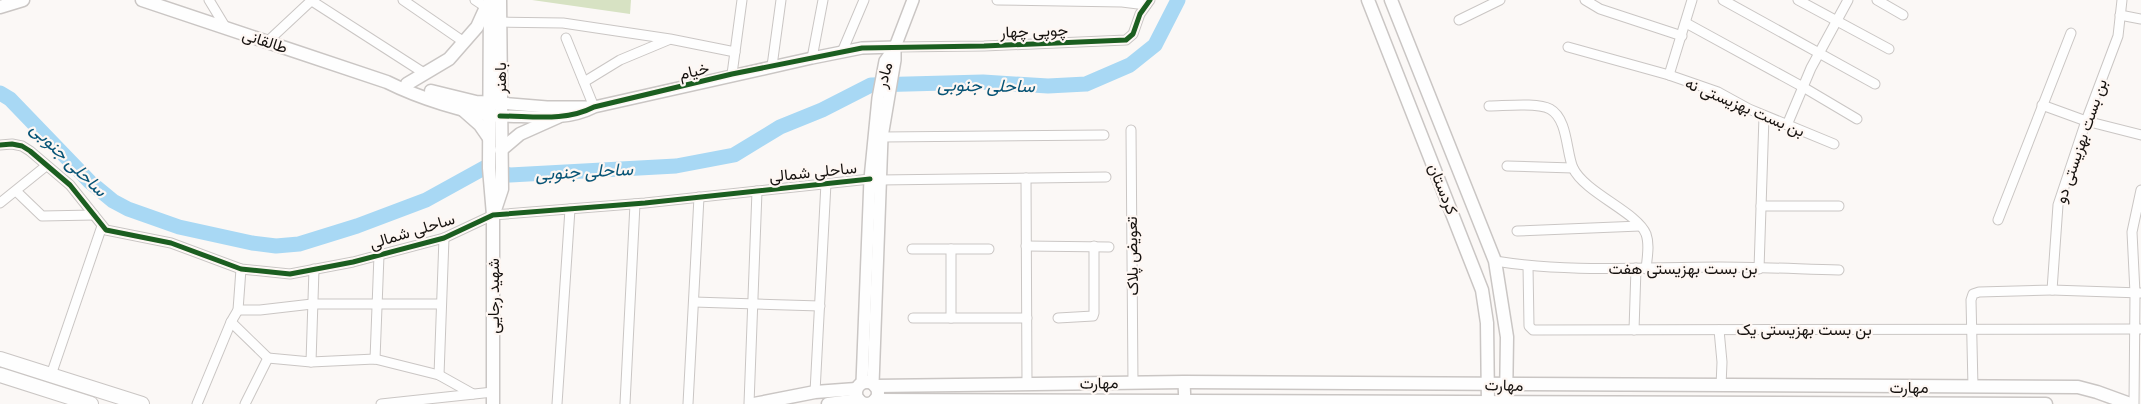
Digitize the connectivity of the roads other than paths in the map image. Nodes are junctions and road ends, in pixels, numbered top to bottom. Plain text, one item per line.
1 (23, 0) edge
2 (142, 0) edge
3 (210, 0) edge
4 (403, 0) edge
5 (475, 0) edge
6 (500, 0) edge
7 (742, 0) edge
8 (781, 0) edge
9 (823, 0) edge
10 (864, 0) edge
11 (913, 0) edge
12 (997, 0) edge
13 (1368, 0) edge
14 (1391, 0) edge
15 (1585, 0) edge
16 (1692, 0) edge
17 (1723, 0) edge
18 (1798, 0) edge
19 (1848, 0) edge
20 (1877, 0) edge
21 (2122, 0) edge
22 (309, 1) edge
23 (1497, 1) edge
24 (488, 3) edge
25 (1148, 3) edge
26 (0, 7) edge
27 (1903, 15) dead end
28 (2120, 15) junction
29 (2141, 19) edge
30 (1459, 20) dead end
31 (1837, 21) junction
32 (500, 22) junction
33 (1686, 23) junction
34 (226, 28) junction
35 (2071, 33) dead end
36 (1682, 36) junction
37 (566, 38) dead end
38 (670, 39) junction
39 (267, 42) junction
40 (464, 42) junction
41 (895, 46) junction
42 (1568, 47) dead end
43 (1889, 49) dead end
44 (735, 52) junction
45 (842, 52) junction
46 (1819, 54) junction
47 (812, 58) junction
48 (772, 66) junction
49 (424, 73) junction
50 (732, 74) junction
51 (1669, 75) junction
52 (387, 82) junction
53 (584, 82) junction
54 (407, 84) junction
55 (1875, 84) dead end
56 (1804, 87) junction
57 (882, 99) junction
58 (2042, 105) junction
59 (1490, 106) dead end
60 (459, 107) junction
61 (594, 107) junction
62 (495, 109) junction
63 (1764, 116) junction
64 (558, 117) junction
65 (1857, 119) dead end
66 (2086, 121) junction
67 (1787, 125) junction
68 (1131, 130) dead end
69 (1104, 135) dead end
70 (2141, 135) edge
71 (882, 137) junction
72 (1834, 144) dead end
73 (0, 145) edge
74 (495, 148) junction
75 (46, 166) junction
76 (1507, 166) dead end
77 (1574, 168) junction
78 (1106, 177) dead end
79 (1026, 178) junction
80 (875, 180) junction
81 (826, 183) junction
82 (496, 189) joint
83 (2141, 190) edge
84 (16, 191) junction
85 (758, 191) junction
86 (699, 197) junction
87 (0, 203) edge
88 (635, 204) junction
89 (1761, 206) junction
90 (1839, 206) dead end
91 (570, 209) junction
92 (94, 215) junction
93 (493, 215) junction
94 (1998, 220) dead end
95 (2137, 223) edge
96 (102, 226) junction
97 (1640, 226) junction
98 (1517, 231) dead end
99 (444, 238) junction
100 (1026, 246) junction
101 (1094, 246) junction
102 (1109, 247) dead end
103 (912, 249) dead end
104 (951, 249) junction
105 (989, 249) dead end
106 (378, 255) junction
107 (1495, 261) junction
108 (1528, 266) junction
109 (1636, 268) junction
110 (241, 269) junction
111 (314, 269) junction
112 (1646, 269) junction
113 (1759, 269) junction
114 (1839, 270) dead end
115 (2052, 290) junction
116 (2138, 293) edge
117 (694, 302) junction
118 (376, 303) junction
119 (312, 304) junction
120 (441, 304) junction
121 (753, 304) junction
122 (820, 306) junction
123 (238, 310) junction
124 (913, 318) dead end
125 (951, 318) junction
126 (1027, 318) junction
127 (1058, 318) dead end
128 (231, 322) junction
129 (1971, 329) junction
130 (1634, 330) junction
131 (1719, 330) junction
132 (2138, 330) edge
133 (268, 358) junction
134 (0, 359) edge
135 (375, 359) junction
136 (311, 362) junction
137 (0, 375) edge
138 (51, 375) junction
139 (439, 375) junction
140 (1184, 382) junction
141 (2138, 382) edge
142 (1027, 383) junction
143 (1133, 383) junction
144 (1489, 385) junction
145 (1507, 385) junction
146 (1721, 386) junction
147 (1973, 386) junction
148 (815, 392) junction
149 (473, 394) junction
150 (866, 396) edge
151 (493, 398) edge
152 (1184, 403) edge
153 (1719, 403) edge
154 (1974, 403) edge
155 (91, 404) edge
156 (142, 404) edge
157 (197, 404) edge
158 (246, 404) edge
159 (381, 404) edge
160 (557, 404) edge
161 (625, 404) edge
162 (688, 404) edge
163 (749, 404) edge
164 (754, 404) edge
165 (828, 404) edge
166 (1488, 404) edge
167 (1506, 404) edge
168 (2046, 404) edge
169 (2130, 404) edge
170 (2134, 404) edge

1 - 26 main road
2 - 34 main road, طالقانی
3 - 34 street
4 - 40 street
5 - 24 street
6 - 32 main road, باهنر
7 - 44 street
8 - 48 street
9 - 47 street
10 - 45 street
11 - 41 street
12 - 25 street
13 - 144 main road, کردستان
14 - 107 main road, کردستان
15 - 36 street
16 - 33 street
17 - 46 street
18 - 31 street
19 - 31 street
20 - 27 street
21 - 28 street, بن بست بهزیستی دو
22 - 39 street
22 - 49 street
23 - 30 street
24 - 40 main road
24 - 62 main road, باهنر
25 - 41 street, چوپی چهار
28 - 29 street
28 - 66 street, بن بست بهزیستی دو
31 - 43 street
31 - 46 street
32 - 38 street
32 - 62 main road, باهنر
33 - 36 street
33 - 56 street
34 - 39 main road, طالقانی
35 - 58 street
36 - 51 street
37 - 53 street
38 - 44 street
38 - 53 street
39 - 52 main road, طالقانی
40 - 49 main road
41 - 45 street, خیام
41 - 57 street, مادر
42 - 51 street, بن بست بهزیستی نه
44 - 50 street
45 - 47 street, خیام
46 - 55 street
46 - 56 street
47 - 48 street, خیام
48 - 50 street, خیام
49 - 54 main road
50 - 61 street, خیام
51 - 63 street, بن بست بهزیستی نه
52 - 54 main road, طالقانی
52 - 60 main road, طالقانی
53 - 61 street
54 - 62 main road, طالقانی
56 - 65 street
56 - 67 street
57 - 71 street, مادر
57 - 80 street, مادر
58 - 66 street
58 - 94 street
59 - 77 street
60 - 62 main road, طالقانی
60 - 74 main road
61 - 62 street, خیام
61 - 64 street, خیام
62 - 64 street, خیام
62 - 74 main road, باهنر
63 - 67 street, بن بست بهزیستی نه
63 - 89 street
64 - 74 main road
66 - 70 street
66 - 115 street, بن بست بهزیستی دو
67 - 72 street, بن بست بهزیستی نه
68 - 143 street, تعویض پلاک
69 - 71 street
71 - 80 street, مادر
73 - 75 street
74 - 82 main road, باهنر
75 - 84 street
75 - 92 street
76 - 77 street
77 - 97 street
78 - 79 street, ساحلی شمالی
79 - 80 street, ساحلی شمالی
79 - 100 street
80 - 81 street, ساحلی شمالی
80 - 150 street, مادر
81 - 85 street, ساحلی شمالی
81 - 122 street
82 - 93 main road, شهید رجایی
83 - 95 street
84 - 87 street
84 - 92 street
85 - 86 street, ساحلی شمالی
85 - 121 street
86 - 88 street, ساحلی شمالی
86 - 117 street
88 - 91 street, ساحلی شمالی
88 - 161 street
89 - 90 street
89 - 113 street
91 - 93 street, ساحلی شمالی
91 - 160 street
92 - 96 street
93 - 99 street, ساحلی شمالی
93 - 151 main road, شهید رجایی
95 - 116 street
96 - 110 street, ساحلی شمالی
96 - 138 street
97 - 98 street
97 - 112 street
99 - 106 street, ساحلی شمالی
99 - 120 street
100 - 101 street
100 - 126 street
101 - 102 street
101 - 127 street
103 - 104 street
104 - 105 street
104 - 125 street
106 - 111 street, ساحلی شمالی
106 - 118 street
107 - 108 street, بن بست بهزیستی هفت
107 - 145 main road, کردستان
108 - 109 street, بن بست بهزیستی هفت
108 - 130 street, بن بست بهزیستی یک
109 - 112 street, بن بست بهزیستی هفت
109 - 130 street
110 - 111 street, ساحلی شمالی
110 - 123 street
111 - 119 street
112 - 113 street, بن بست بهزیستی هفت
113 - 114 street, بن بست بهزیستی هفت
115 - 116 street
115 - 129 street
116 - 132 street
117 - 121 street
117 - 162 street
118 - 119 street
118 - 120 street
118 - 135 street
119 - 123 street
119 - 136 street
120 - 139 street
121 - 122 street
121 - 163 street
122 - 148 street
123 - 128 street
124 - 125 street
125 - 126 street
126 - 142 street
128 - 133 street
128 - 157 street
129 - 131 street, بن بست بهزیستی یک
129 - 132 street, بن بست بهزیستی یک
129 - 147 street
130 - 131 street, بن بست بهزیستی یک
131 - 146 street
132 - 141 street
133 - 136 street
133 - 158 street
134 - 138 main road
135 - 136 street
135 - 139 street
137 - 155 main road
138 - 156 main road
139 - 149 street
140 - 143 main road, مهارت
140 - 144 main road, مهارت
140 - 152 street
141 - 170 street
142 - 143 main road, مهارت
142 - 150 main road, مهارت
144 - 145 main road, مهارت
144 - 166 main road, کردستان
145 - 146 main road, مهارت
145 - 167 main road, کردستان
146 - 147 main road, مهارت
146 - 153 main road
147 - 154 main road
147 - 169 main road, مهارت
148 - 150 main road, مهارت
148 - 164 main road, مهارت
149 - 151 street
149 - 159 street
150 - 152 main road, مهارت
150 - 165 main road, مهارت
152 - 166 main road, مهارت
153 - 154 main road, مهارت
153 - 167 main road, مهارت
154 - 168 main road, مهارت
166 - 167 main road, مهارت

